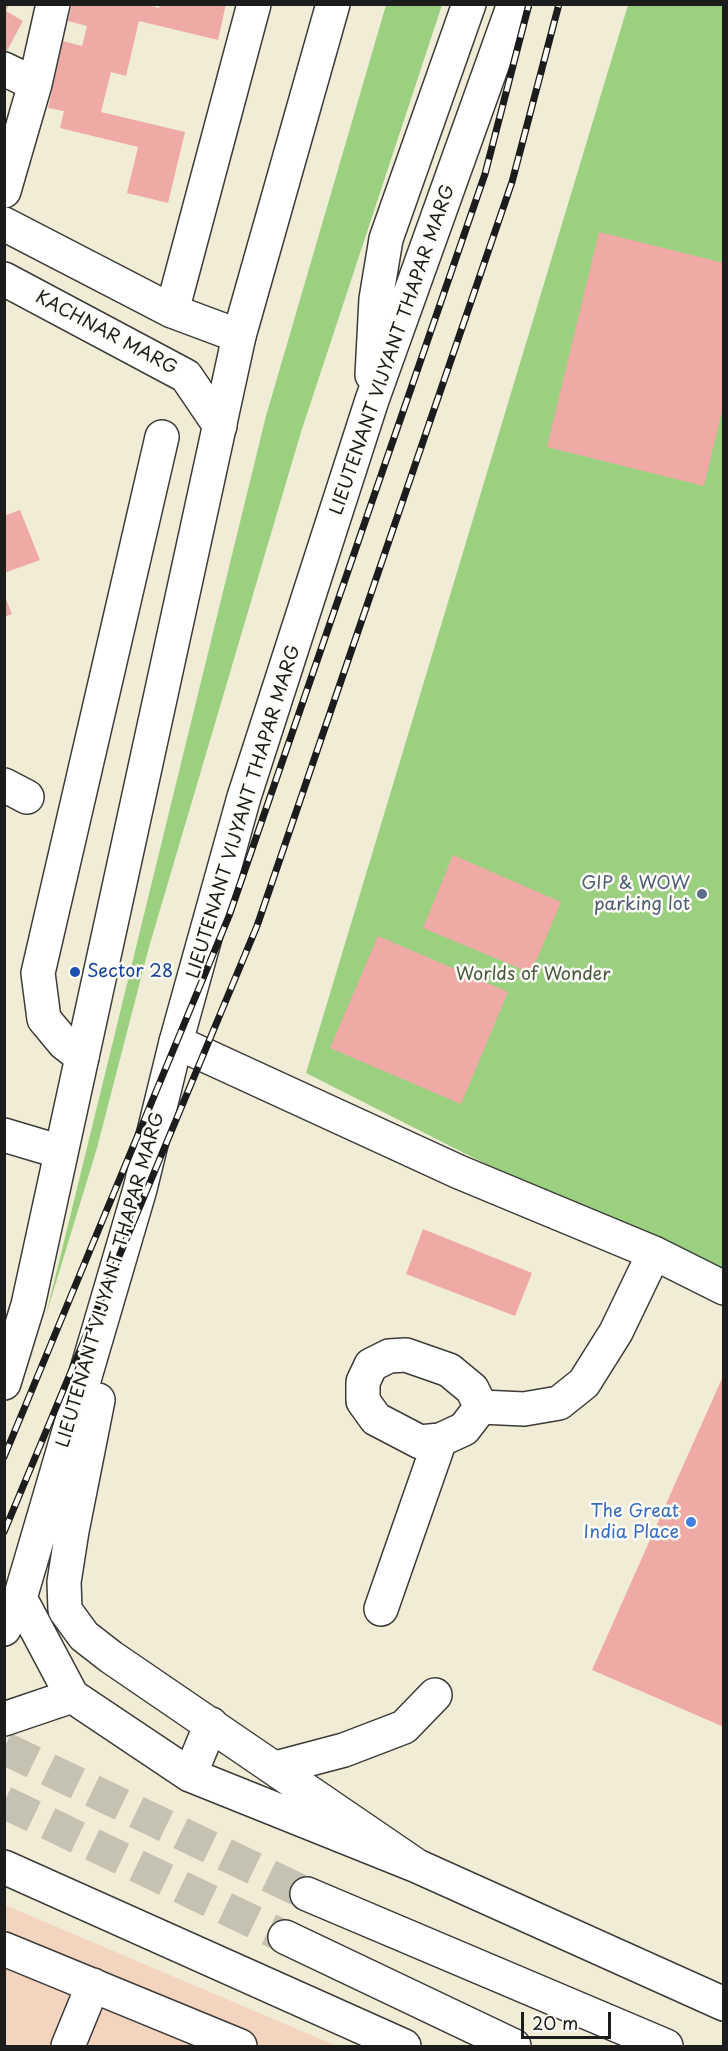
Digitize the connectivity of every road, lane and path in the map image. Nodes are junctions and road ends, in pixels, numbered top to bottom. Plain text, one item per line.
1 (53, 4) edge
2 (254, 4) edge
3 (333, 4) edge
4 (353, 4) edge
5 (469, 4) edge
6 (514, 4) edge
7 (322, 46) junction
8 (4, 69) edge
9 (35, 84) junction
10 (4, 191) edge
11 (4, 224) edge
12 (4, 279) edge
13 (172, 311) junction
14 (239, 336) junction
15 (372, 400) junction
16 (220, 426) junction
17 (162, 437) dead end
18 (176, 1042) junction
19 (82, 1057) junction
20 (4, 1135) edge
21 (62, 1152) junction
22 (140, 1189) junction
23 (654, 1253) junction
24 (723, 1288) edge
25 (4, 1383) edge
26 (481, 1407) junction
27 (440, 1440) junction
28 (20, 1598) junction
29 (381, 1609) dead end
30 (4, 1629) edge
31 (435, 1695) dead end
32 (72, 1696) junction
33 (4, 1719) edge
34 (211, 1724) junction
35 (276, 1768) junction
36 (190, 1775) junction
37 (417, 1866) junction
38 (4, 1867) edge
39 (307, 1894) tunnel mouth
40 (285, 1937) tunnel mouth
41 (4, 1949) edge
42 (93, 1985) junction
43 (723, 2004) edge
44 (68, 2046) edge
45 (240, 2046) edge
46 (404, 2046) edge
47 (514, 2046) edge
48 (666, 2046) edge

1 - 9 main road
2 - 13 main road
3 - 7 main road
4 - 7 main road
5 - 15 main road
6 - 15 main road, LIEUTENANT VIJYANT THAPAR MARG
7 - 14 main road
8 - 9 main road
9 - 10 main road
11 - 13 main road
12 - 16 main road, KACHNAR MARG
13 - 14 main road
14 - 16 main road
15 - 18 main road, LIEUTENANT VIJYANT THAPAR MARG
16 - 19 main road
17 - 19 main road
18 - 22 main road, LIEUTENANT VIJYANT THAPAR MARG
18 - 23 main road
19 - 21 main road
20 - 21 main road
21 - 25 main road
22 - 28 main road, LIEUTENANT VIJYANT THAPAR MARG
22 - 34 main road
23 - 24 main road
23 - 26 main road
26 - 27 main road
26 - 27 main road
27 - 29 main road
28 - 30 main road, LIEUTENANT VIJYANT THAPAR MARG
28 - 32 main road
31 - 35 main road
32 - 33 main road
32 - 36 main road
34 - 35 main road
34 - 36 main road
35 - 37 main road
36 - 37 main road
37 - 43 main road
38 - 46 main road
39 - 48 main road
40 - 47 main road
41 - 42 main road
42 - 44 main road
42 - 45 main road

